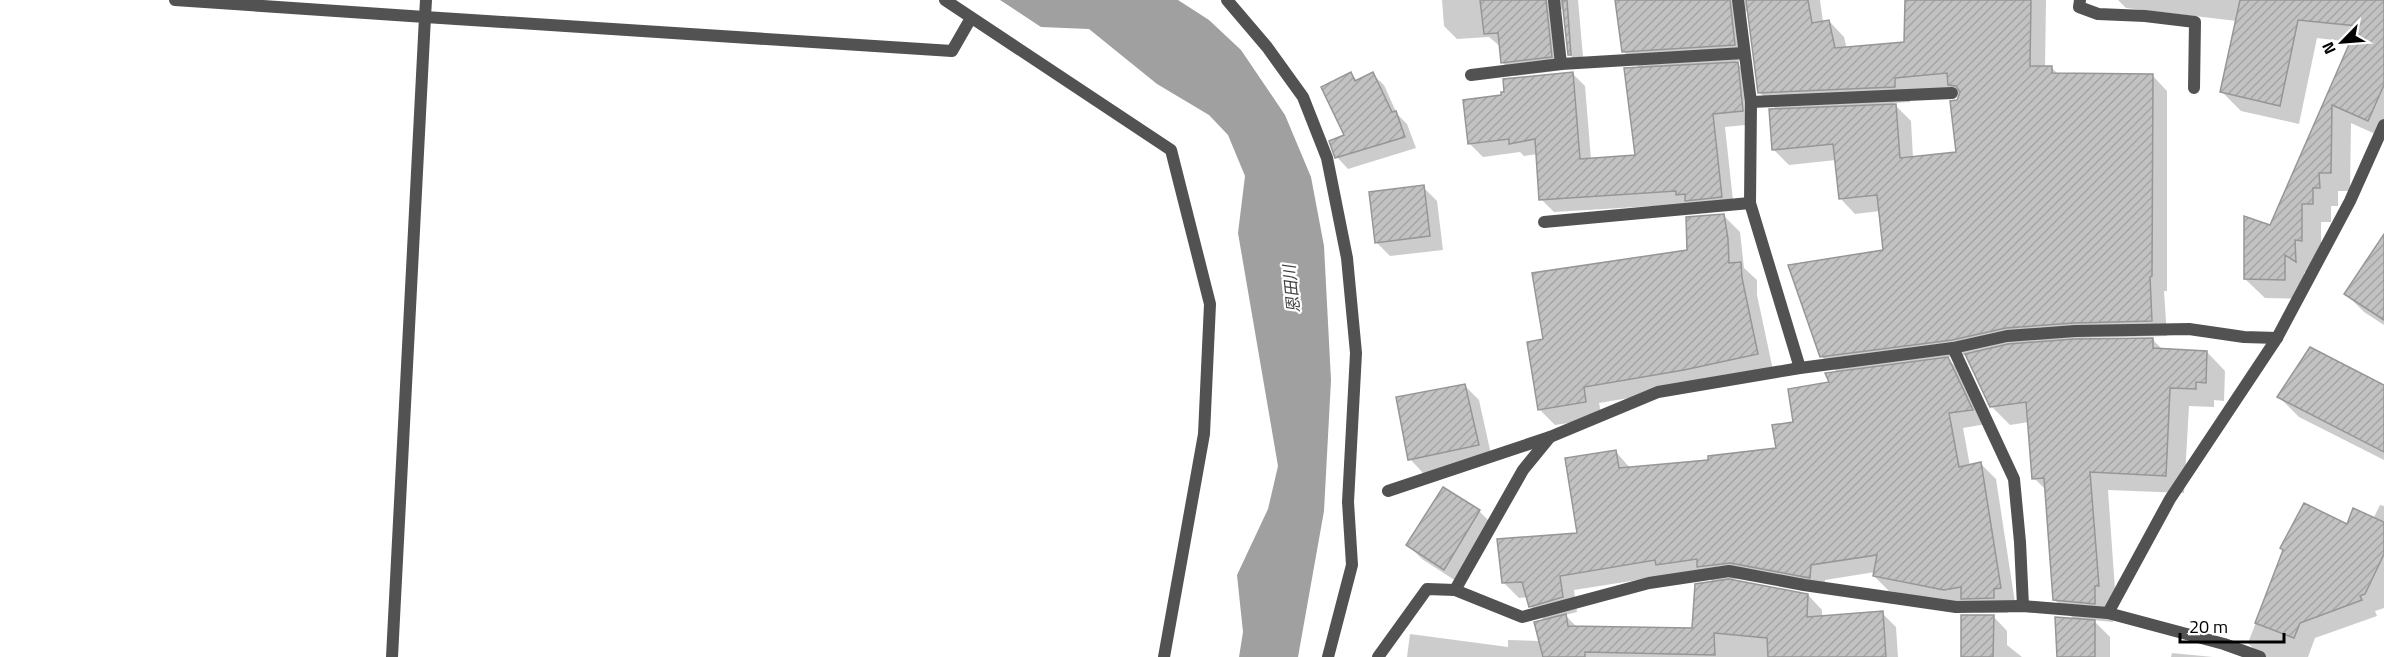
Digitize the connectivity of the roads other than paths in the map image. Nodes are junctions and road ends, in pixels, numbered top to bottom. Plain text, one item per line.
1 (176, 0) edge
2 (426, 0) edge
3 (945, 0) edge
4 (1227, 0) edge
5 (1554, 0) edge
6 (1738, 0) edge
7 (2080, 0) edge
8 (425, 17) junction
9 (971, 18) junction
10 (1744, 53) junction
11 (1561, 64) junction
12 (1471, 75) dead end
13 (2193, 88) dead end
14 (1952, 93) dead end
15 (1751, 102) junction
16 (2384, 125) edge
17 (1750, 203) junction
18 (1544, 222) dead end
19 (2277, 338) junction
20 (1953, 348) junction
21 (1800, 368) junction
22 (1551, 437) junction
23 (1388, 491) dead end
24 (1455, 590) junction
25 (2023, 606) junction
26 (2108, 612) junction
27 (392, 657) edge
28 (1164, 657) edge
29 (1328, 657) edge
30 (1378, 657) edge
31 (2260, 657) edge

1 - 8 street
2 - 8 street
3 - 9 street
4 - 29 street
5 - 11 street
6 - 10 street
7 - 13 street
8 - 9 street
8 - 27 street
9 - 28 street
10 - 11 street
10 - 15 street
11 - 12 street
14 - 15 street
15 - 17 street
16 - 19 street
17 - 18 street
17 - 21 street
19 - 20 street
19 - 26 street
20 - 21 street
20 - 25 street
21 - 22 street
22 - 23 street
22 - 24 street
24 - 25 street
24 - 30 street
25 - 26 street
26 - 31 street

